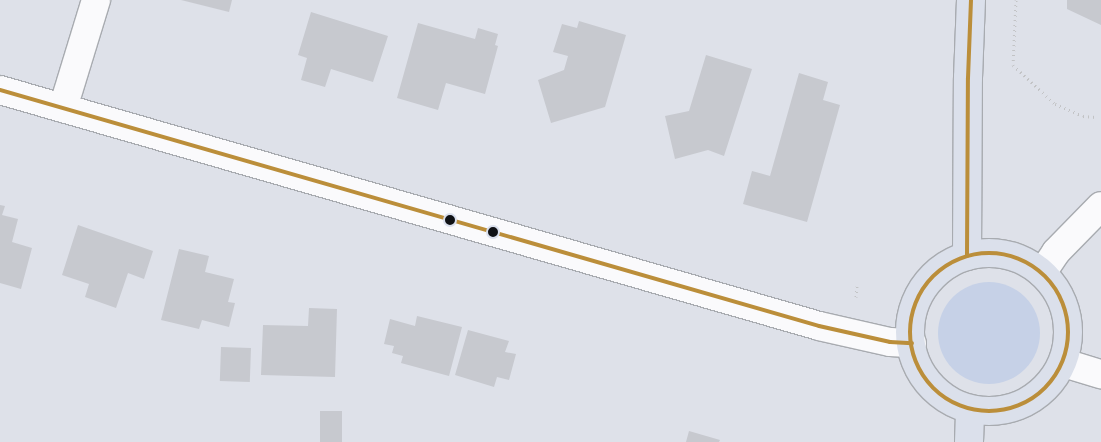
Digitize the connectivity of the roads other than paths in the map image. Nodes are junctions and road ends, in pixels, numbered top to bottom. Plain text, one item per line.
1 (96, 0) edge
2 (971, 0) edge
3 (0, 90) edge
4 (63, 108) junction
5 (1101, 206) edge
6 (967, 256) junction
7 (1042, 273) junction
8 (912, 343) junction
9 (1064, 364) junction
10 (1101, 374) edge
11 (970, 410) junction
12 (969, 442) edge

1 - 4 main road
2 - 6 highway
3 - 4 main road
4 - 8 main road
5 - 7 main road
6 - 7 highway
6 - 8 highway
7 - 9 highway
8 - 11 highway
9 - 10 main road
9 - 11 highway
11 - 12 highway

